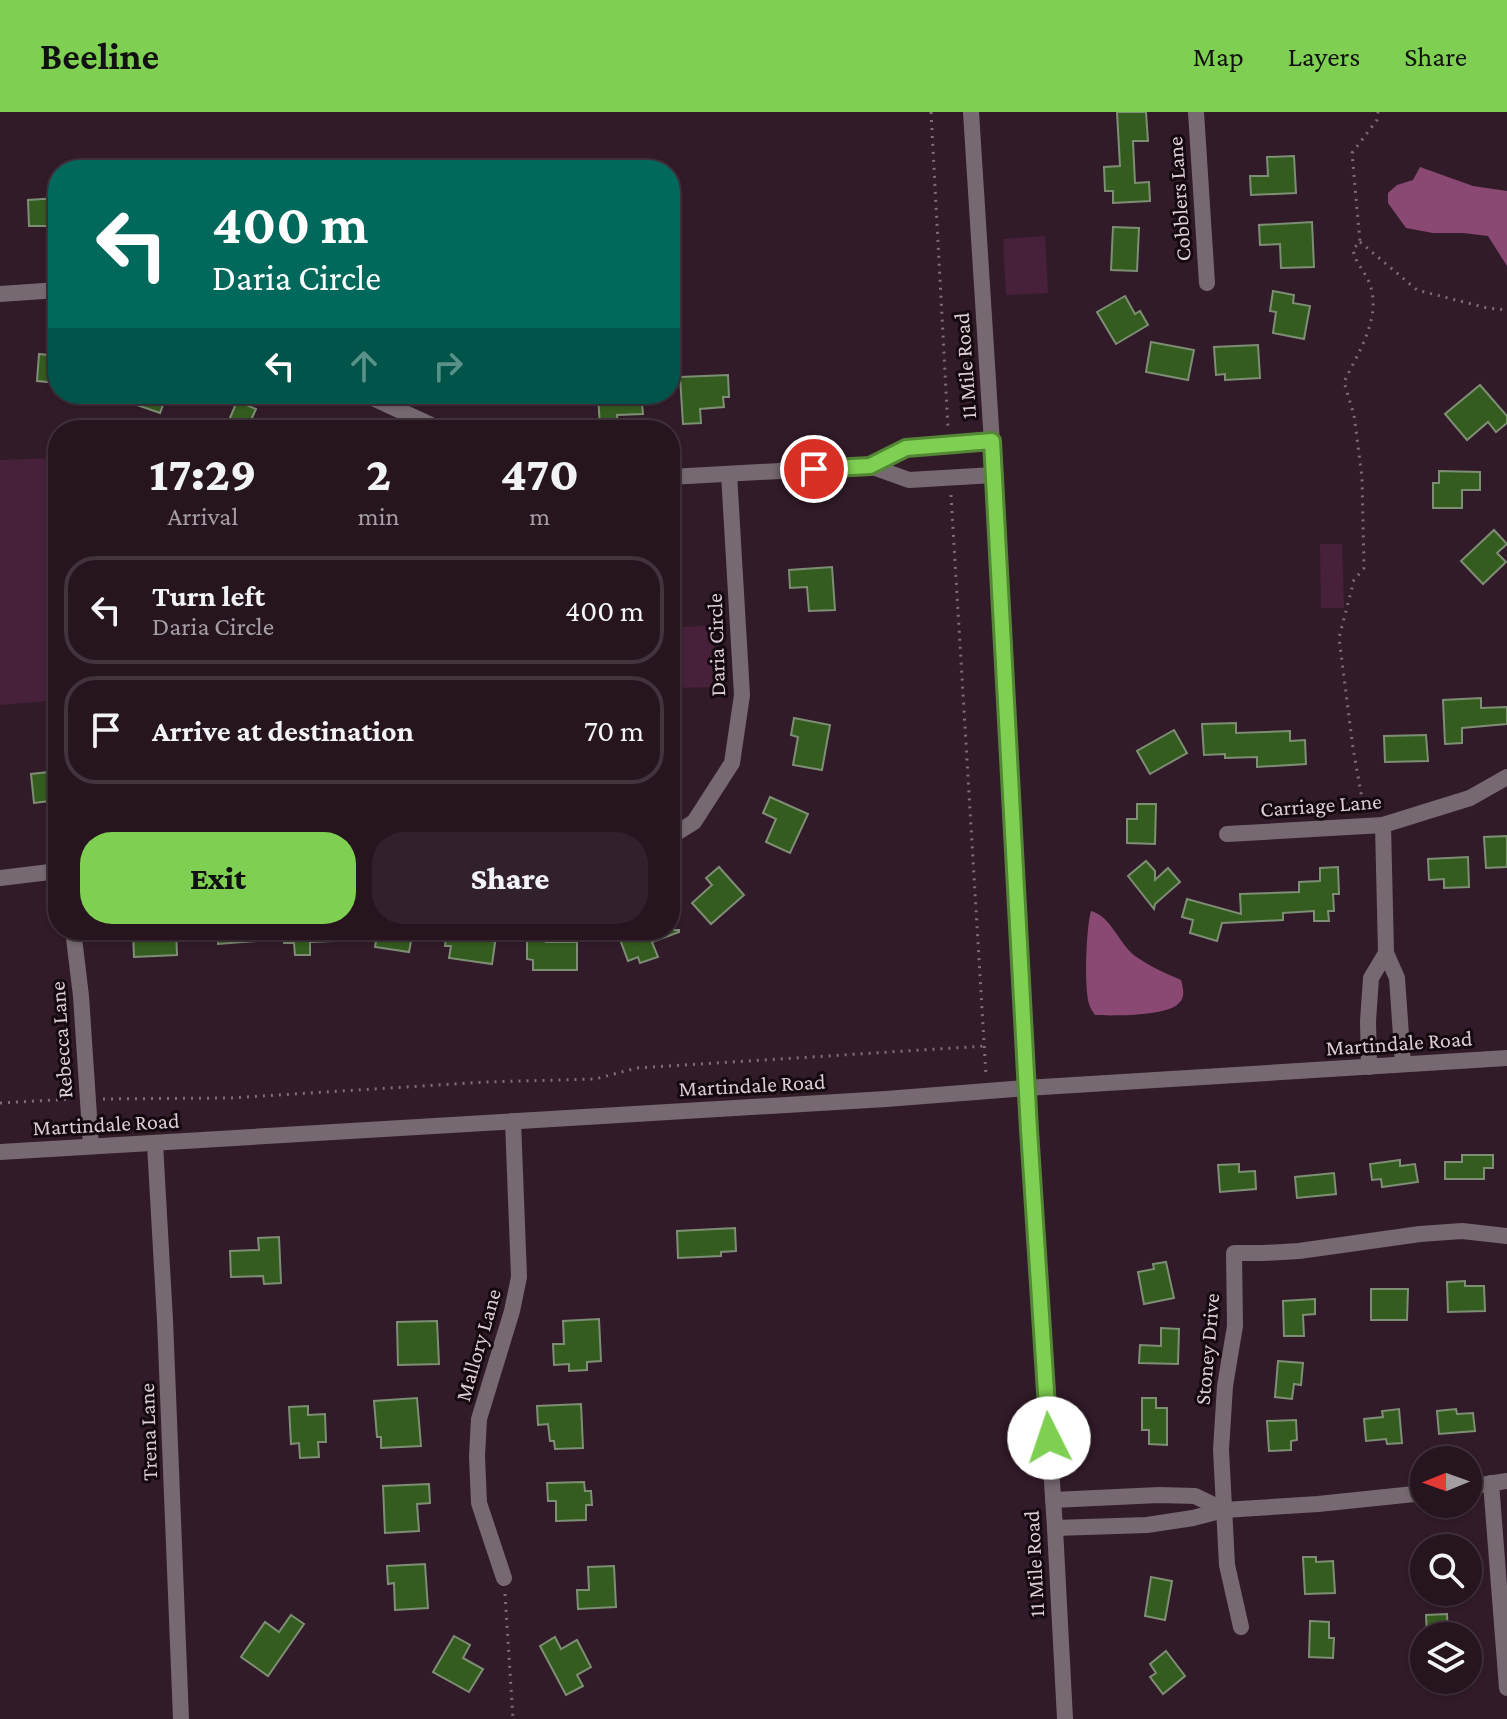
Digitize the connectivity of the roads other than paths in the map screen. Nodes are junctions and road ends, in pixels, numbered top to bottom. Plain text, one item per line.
1 (971, 112) edge
2 (1196, 112) edge
3 (1207, 283) dead end
4 (48, 291) edge
5 (0, 294) edge
6 (386, 404) edge
7 (420, 420) edge
8 (992, 441) junction
9 (870, 466) junction
10 (729, 474) junction
11 (994, 475) junction
12 (680, 476) edge
13 (1507, 777) edge
14 (1375, 825) junction
15 (680, 831) edge
16 (1227, 834) dead end
17 (48, 872) edge
18 (0, 878) edge
19 (74, 940) edge
20 (1386, 953) junction
21 (1507, 1058) edge
22 (1403, 1064) junction
23 (1369, 1067) junction
24 (1026, 1088) junction
25 (513, 1121) junction
26 (155, 1144) junction
27 (91, 1146) junction
28 (0, 1152) edge
29 (1507, 1236) edge
30 (1499, 1482) edge
31 (1410, 1494) edge
32 (1053, 1500) junction
33 (1224, 1510) junction
34 (1055, 1528) junction
35 (504, 1578) road end
36 (1241, 1627) dead end
37 (1507, 1688) edge
38 (181, 1719) edge
39 (1065, 1719) edge

1 - 8 street, 11 Mile Road
2 - 3 street, Cobblers Lane
4 - 5 street
6 - 7 street
8 - 9 street
8 - 11 street, 11 Mile Road
9 - 10 street
9 - 11 street
10 - 12 street
10 - 15 street, Daria Circle
11 - 24 street, 11 Mile Road
13 - 14 street, Carriage Lane
14 - 16 street, Carriage Lane
14 - 20 street
17 - 18 street
19 - 27 street, Rebecca Lane
20 - 22 street
20 - 23 street
21 - 22 street, Martindale Road
22 - 23 street, Martindale Road
23 - 24 street, Martindale Road
24 - 25 street, Martindale Road
24 - 32 street, 11 Mile Road
25 - 26 street, Martindale Road
25 - 35 street, Mallory Lane
26 - 27 street, Martindale Road
26 - 38 street, Trena Lane
27 - 28 street, Martindale Road
29 - 33 street, Stoney Drive
30 - 37 street
31 - 33 street
32 - 33 street
32 - 34 street, 11 Mile Road
33 - 34 street
33 - 36 street, Stoney Drive
34 - 39 street, 11 Mile Road

